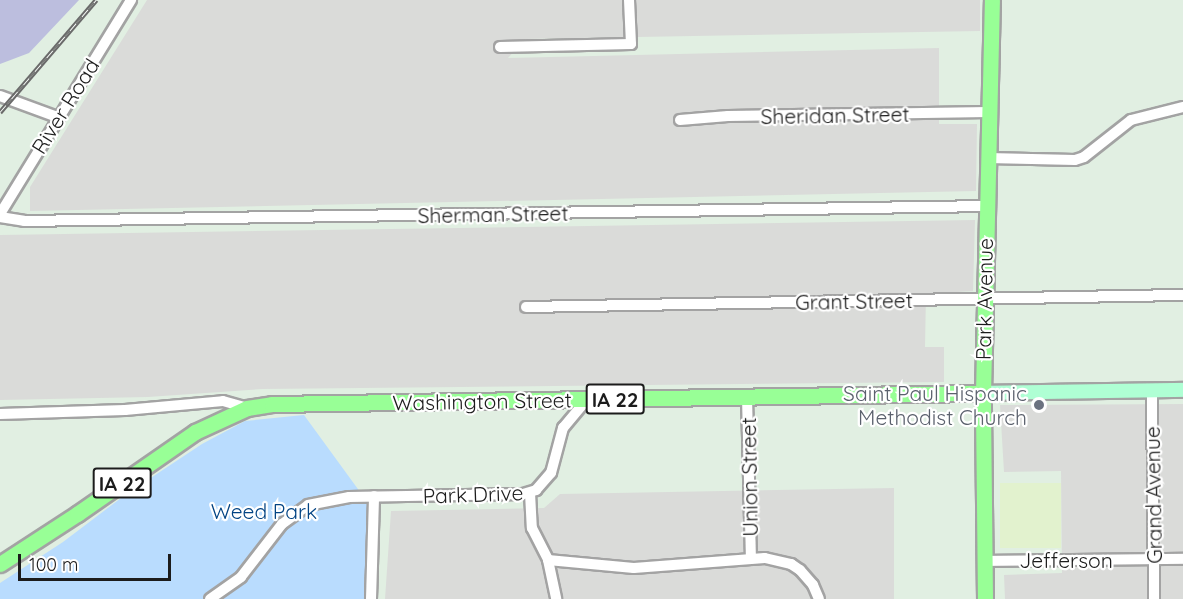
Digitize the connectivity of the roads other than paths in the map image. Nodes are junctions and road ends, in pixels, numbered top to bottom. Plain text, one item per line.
1 (131, 0) edge
2 (629, 0) edge
3 (992, 0) edge
4 (500, 47) dead end
5 (0, 96) edge
6 (1183, 107) edge
7 (989, 112) junction
8 (57, 117) junction
9 (680, 120) dead end
10 (988, 158) junction
11 (987, 206) junction
12 (0, 215) edge
13 (1183, 295) edge
14 (984, 297) junction
15 (526, 307) dead end
16 (1152, 390) junction
17 (1183, 390) edge
18 (983, 393) junction
19 (747, 397) junction
20 (587, 399) junction
21 (247, 408) junction
22 (0, 414) edge
23 (530, 493) junction
24 (374, 496) junction
25 (751, 557) junction
26 (1154, 559) junction
27 (1183, 559) edge
28 (548, 560) junction
29 (984, 561) junction
30 (0, 564) edge
31 (210, 599) edge
32 (371, 599) edge
33 (556, 599) edge
34 (819, 599) edge
35 (985, 599) edge
36 (1154, 599) edge

1 - 8 street, River Road
2 - 4 street
3 - 7 main road, Park Avenue
5 - 8 street
6 - 10 street
7 - 9 street, Sheridan Street
7 - 10 main road, Park Avenue
8 - 12 street, River Road
10 - 11 main road, Park Avenue
11 - 12 street, Sherman Street
11 - 14 main road, Park Avenue
13 - 14 street, Grant Street
14 - 15 street, Grant Street
14 - 18 main road, Park Avenue
16 - 17 main road, Washington Street
16 - 18 main road, Washington Street
16 - 26 street, Grand Avenue
18 - 19 main road, Washington Street / IA 22
18 - 29 main road, Park Avenue
19 - 20 main road, Washington Street / IA 22
19 - 25 street, Union Street
20 - 21 main road, Washington Street / IA 22
20 - 23 street, Park Drive
21 - 22 street, Washington Street
21 - 30 main road, IA 22
23 - 24 street, Park Drive
23 - 28 street
24 - 31 street, Park Drive
24 - 32 street
25 - 28 street
25 - 34 street
26 - 27 street, Jefferson
26 - 29 street, Jefferson
26 - 36 street, Grand Avenue
28 - 33 street
29 - 35 main road, Park Avenue

